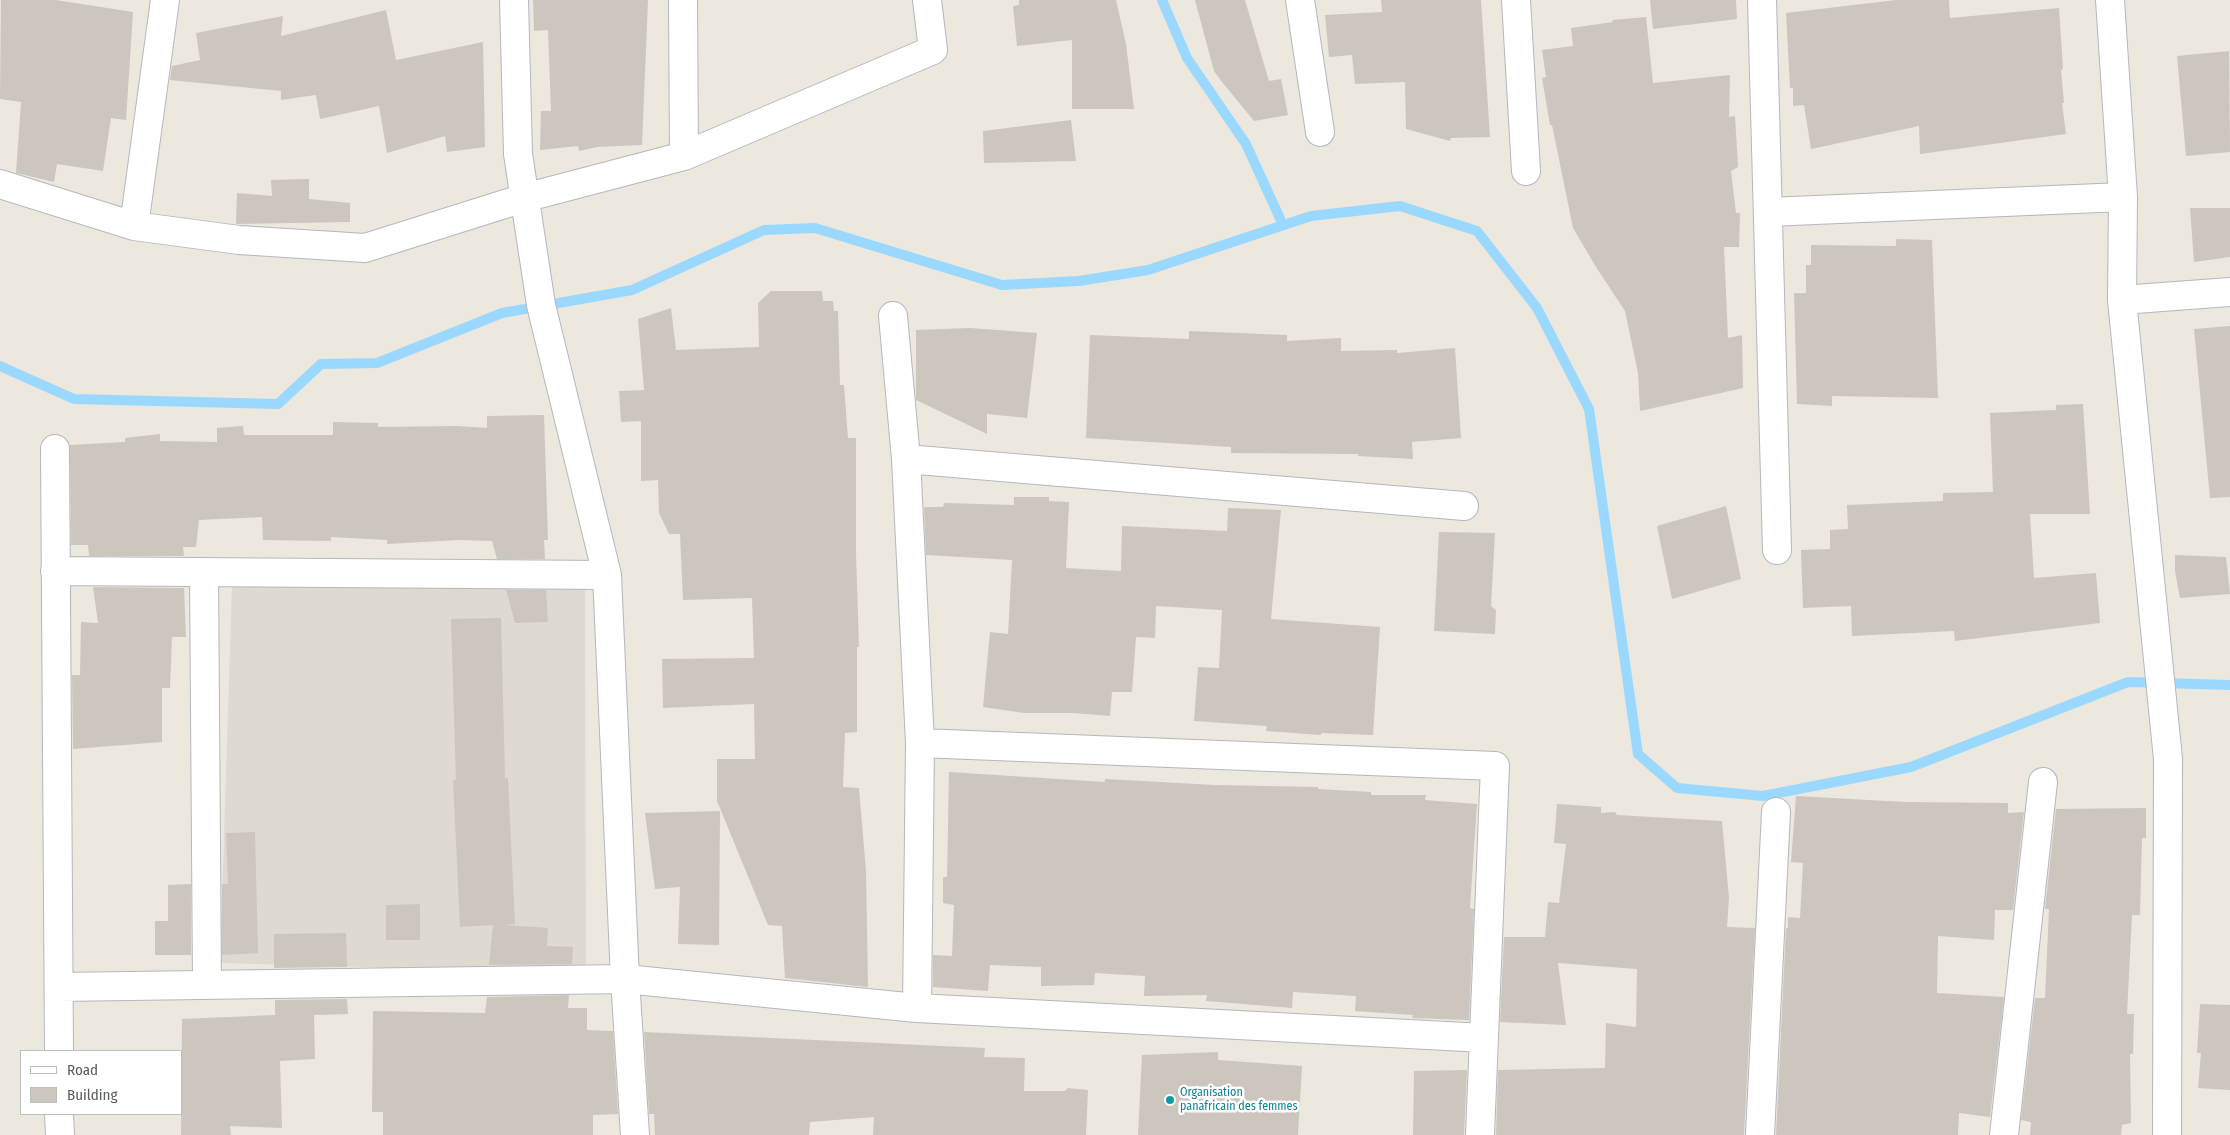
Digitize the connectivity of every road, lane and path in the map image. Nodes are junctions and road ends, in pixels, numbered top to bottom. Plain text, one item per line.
1 (165, 0) edge
2 (514, 0) edge
3 (683, 0) edge
4 (928, 0) edge
5 (1300, 0) edge
6 (1516, 0) edge
7 (1762, 0) edge
8 (2110, 0) edge
9 (1320, 132) dead end
10 (684, 156) junction
11 (1526, 170) dead end
12 (0, 184) edge
13 (2123, 197) junction
14 (524, 198) junction
15 (1768, 212) junction
16 (134, 226) junction
17 (2230, 292) edge
18 (2122, 300) junction
19 (893, 316) dead end
20 (54, 449) dead end
21 (906, 459) junction
22 (1464, 506) dead end
23 (1777, 550) dead end
24 (56, 571) junction
25 (204, 572) junction
26 (607, 575) junction
27 (920, 743) junction
28 (2043, 782) dead end
29 (1776, 812) dead end
30 (625, 979) junction
31 (207, 985) junction
32 (59, 987) junction
33 (917, 1008) junction
34 (1484, 1038) junction
35 (59, 1050) edge
36 (60, 1115) edge
37 (60, 1135) edge
38 (635, 1135) edge
39 (1480, 1135) edge
40 (1760, 1135) edge
41 (2004, 1135) edge
42 (2167, 1135) edge

1 - 16 street
2 - 14 street
3 - 10 street
4 - 10 street
5 - 9 street
6 - 11 street
7 - 15 street
8 - 13 street
10 - 14 street
12 - 16 street
13 - 15 street
13 - 18 street
14 - 16 street
14 - 26 street
15 - 23 street
17 - 18 street
18 - 42 street
19 - 21 street
20 - 24 street
21 - 22 street
21 - 27 street
24 - 25 street
24 - 32 street
25 - 26 street
25 - 31 street
26 - 30 street
27 - 33 street
27 - 34 street
28 - 41 street
29 - 40 street
30 - 31 street
30 - 33 street
30 - 38 street
31 - 32 street
32 - 35 street
33 - 34 street
34 - 39 street
36 - 37 street

